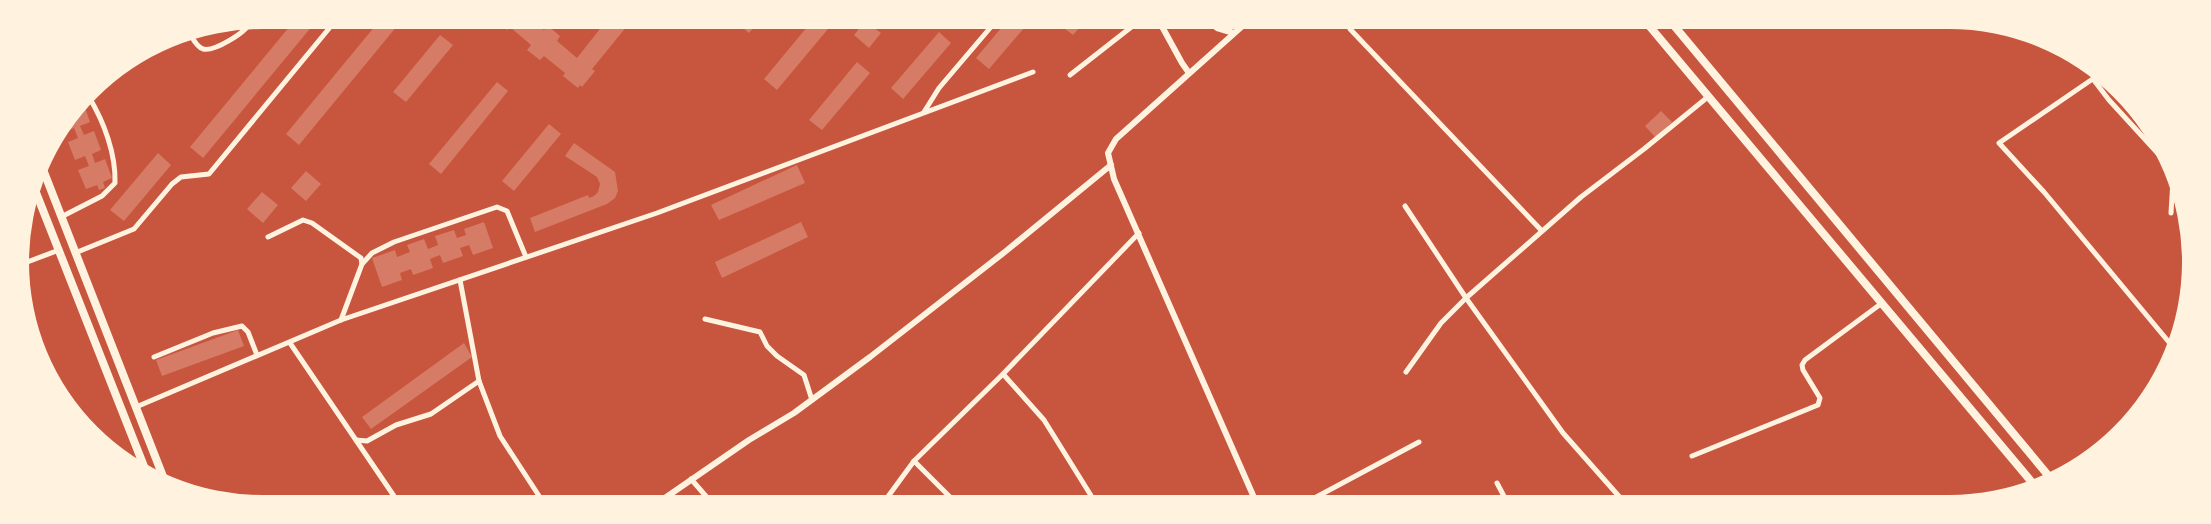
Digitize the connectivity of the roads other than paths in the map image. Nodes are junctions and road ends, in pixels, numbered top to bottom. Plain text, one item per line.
1 (245, 29) edge
2 (329, 29) edge
3 (989, 29) edge
4 (1129, 29) edge
5 (1163, 29) edge
6 (1220, 29) edge
7 (1239, 29) edge
8 (1351, 29) edge
9 (1652, 29) edge
10 (1677, 29) edge
11 (1234, 33) junction
12 (193, 39) edge
13 (1033, 72) dead end
14 (1190, 73) junction
15 (1070, 75) dead end
16 (2093, 79) edge
17 (2099, 84) edge
18 (1709, 96) junction
19 (92, 102) edge
20 (924, 112) junction
21 (2151, 145) edge
22 (1111, 165) junction
23 (45, 177) edge
24 (2172, 195) edge
25 (38, 196) edge
26 (1405, 206) dead end
27 (2171, 213) dead end
28 (61, 217) junction
29 (1542, 231) junction
30 (1139, 232) junction
31 (268, 237) dead end
32 (59, 250) junction
33 (75, 253) junction
34 (526, 257) junction
35 (29, 261) edge
36 (362, 264) junction
37 (460, 280) junction
38 (1466, 298) junction
39 (1882, 303) junction
40 (705, 319) dead end
41 (342, 320) junction
42 (2168, 341) edge
43 (290, 343) junction
44 (257, 354) junction
45 (154, 357) dead end
46 (1406, 372) dead end
47 (1003, 374) junction
48 (479, 381) junction
49 (812, 400) junction
50 (136, 407) junction
51 (356, 440) junction
52 (1419, 442) dead end
53 (1692, 456) dead end
54 (914, 461) junction
55 (142, 462) edge
56 (161, 472) edge
57 (2046, 473) edge
58 (690, 479) junction
59 (2030, 480) edge
60 (1497, 482) dead end
61 (393, 495) edge
62 (538, 495) edge
63 (668, 495) edge
64 (705, 495) edge
65 (889, 495) edge
66 (948, 495) edge
67 (1091, 495) edge
68 (1253, 495) edge
69 (1320, 495) edge
70 (1504, 495) edge
71 (1618, 495) edge

1 - 12 street
2 - 33 street
3 - 20 street
4 - 15 street
5 - 14 street
6 - 11 street
7 - 11 street
8 - 29 street
9 - 18 main road
10 - 57 main road
11 - 14 street
13 - 20 street
14 - 22 street
16 - 42 street
17 - 21 street
18 - 29 street
18 - 39 main road
19 - 28 street
20 - 34 street
22 - 30 street
22 - 49 street
23 - 28 main road
24 - 27 street
25 - 32 main road
26 - 38 street
28 - 33 main road
29 - 38 street
30 - 47 street
30 - 68 street
31 - 36 street
32 - 35 street
32 - 55 main road
33 - 50 main road
34 - 36 street
34 - 37 street
36 - 41 street
37 - 41 street
37 - 48 street
38 - 46 street
38 - 71 street
39 - 53 street
39 - 59 main road
40 - 49 street
41 - 43 street
43 - 44 street
43 - 51 street
44 - 45 street
44 - 50 street
47 - 54 street
47 - 67 street
48 - 51 street
48 - 62 street
49 - 58 street
50 - 56 main road
51 - 61 street
52 - 69 street
54 - 65 street
54 - 66 street
58 - 63 street
58 - 64 street
60 - 70 street

